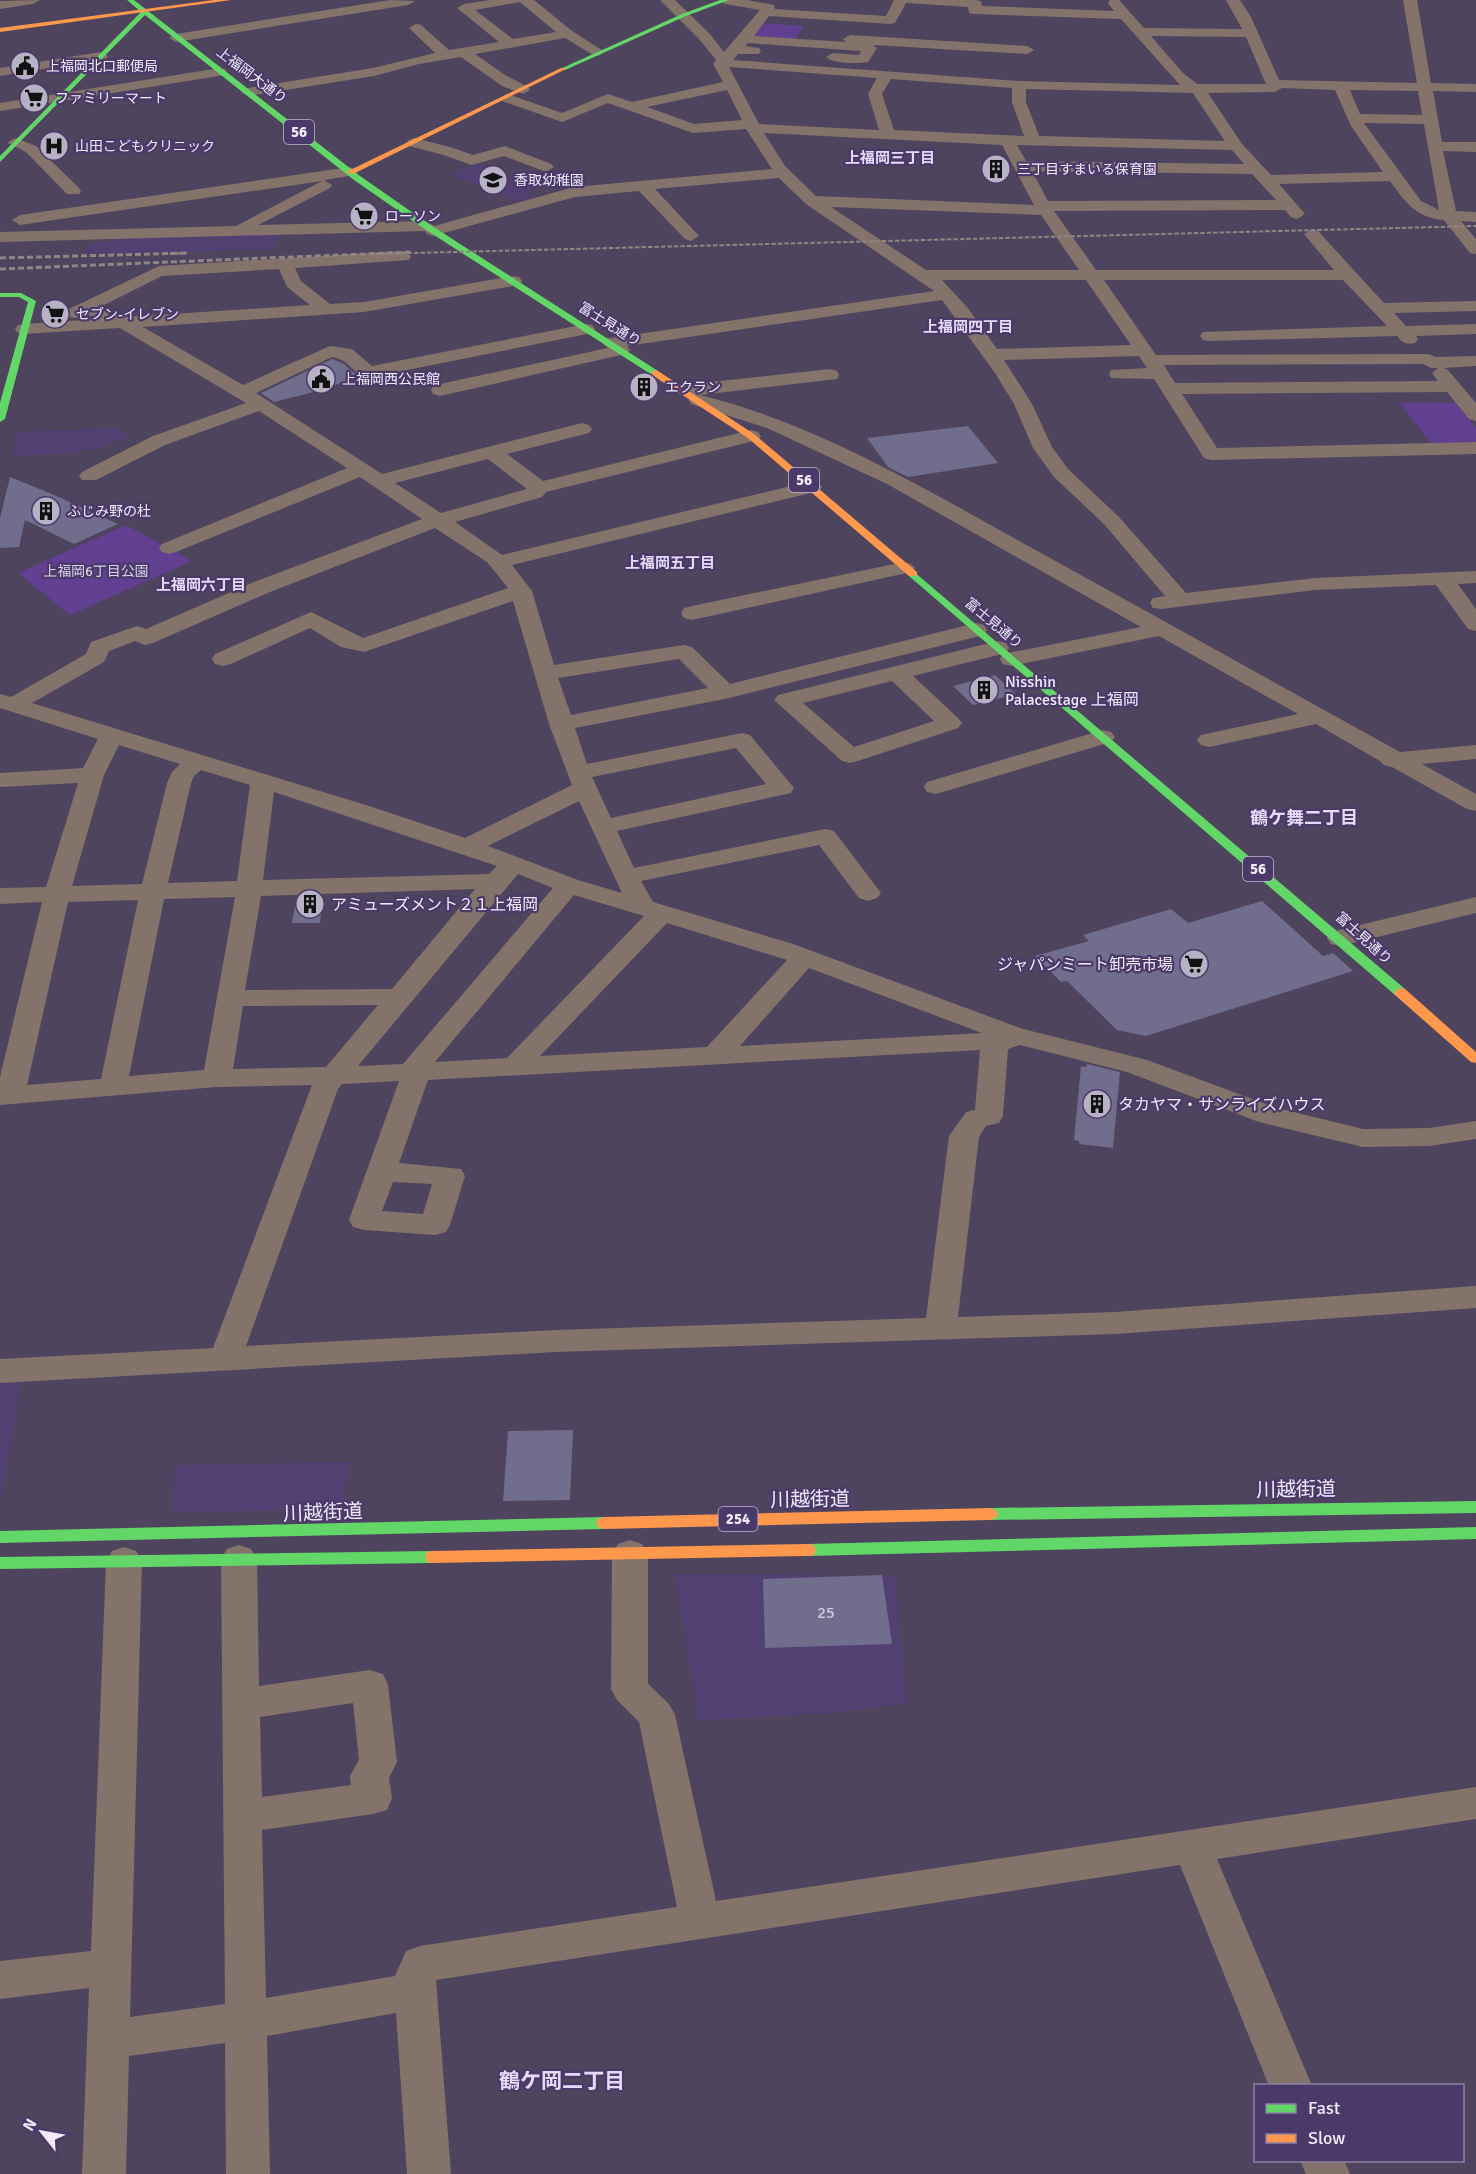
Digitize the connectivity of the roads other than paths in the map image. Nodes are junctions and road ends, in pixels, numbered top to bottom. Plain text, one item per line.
1 (33, 0) edge
2 (130, 0) edge
3 (228, 0) edge
4 (407, 0) edge
5 (514, 0) edge
6 (526, 0) edge
7 (667, 0) edge
8 (726, 0) edge
9 (829, 0) edge
10 (901, 0) edge
11 (910, 0) edge
12 (916, 0) edge
13 (1112, 0) edge
14 (1233, 0) edge
15 (1410, 0) edge
16 (0, 5) edge
17 (144, 12) junction
18 (684, 15) junction
19 (1126, 15) junction
20 (762, 17) junction
21 (1044, 26) dead end
22 (416, 28) dead end
23 (1115, 29) dead end
24 (0, 30) edge
25 (1140, 31) junction
26 (1251, 33) junction
27 (567, 34) junction
28 (804, 35) junction
29 (176, 38) junction
30 (745, 39) junction
31 (511, 44) junction
32 (981, 48) junction
33 (735, 50) junction
34 (1027, 50) dead end
35 (463, 52) junction
36 (598, 52) junction
37 (446, 55) junction
38 (101, 56) junction
39 (724, 61) junction
40 (780, 67) junction
41 (1011, 69) dead end
42 (0, 72) edge
43 (220, 72) junction
44 (887, 74) junction
45 (956, 79) junction
46 (1274, 84) junction
47 (731, 85) junction
48 (1019, 85) junction
49 (1341, 86) junction
50 (1425, 88) junction
51 (1476, 88) edge
52 (1195, 89) junction
53 (523, 90) junction
54 (248, 92) junction
55 (58, 98) junction
56 (507, 98) junction
57 (632, 106) junction
58 (1354, 118) junction
59 (1430, 120) junction
60 (10, 124) edge
61 (752, 126) junction
62 (888, 135) junction
63 (1007, 140) junction
64 (1033, 141) junction
65 (414, 143) junction
66 (1236, 146) junction
67 (1435, 146) junction
68 (1476, 147) edge
69 (0, 160) edge
70 (1021, 166) junction
71 (546, 167) dead end
72 (350, 172) junction
73 (783, 173) junction
74 (1263, 175) junction
75 (1392, 176) junction
76 (643, 186) junction
77 (73, 191) dead end
78 (812, 201) junction
79 (1289, 205) junction
80 (1045, 208) junction
81 (1450, 217) junction
82 (1476, 217) edge
83 (0, 223) edge
84 (430, 229) junction
85 (1468, 230) edge
86 (236, 231) junction
87 (120, 234) junction
88 (691, 236) dead end
89 (0, 237) edge
90 (0, 242) edge
91 (460, 248) joint
92 (1476, 249) edge
93 (403, 256) dead end
94 (285, 263) junction
95 (1092, 274) junction
96 (923, 275) junction
97 (1347, 275) junction
98 (513, 281) junction
99 (946, 294) junction
100 (0, 295) edge
101 (1476, 306) edge
102 (85, 308) junction
103 (1379, 308) junction
104 (326, 309) junction
105 (16, 321) junction
106 (122, 322) junction
107 (46, 327) junction
108 (586, 329) junction
109 (1476, 329) edge
110 (1401, 331) junction
111 (1209, 336) dead end
112 (616, 347) junction
113 (992, 355) junction
114 (1476, 360) edge
115 (1430, 361) junction
116 (1156, 368) junction
117 (1118, 374) dead end
118 (830, 375) dead end
119 (1452, 386) junction
120 (440, 390) dead end
121 (242, 392) junction
122 (691, 395) junction
123 (260, 404) junction
124 (1476, 415) edge
125 (0, 419) edge
126 (582, 429) dead end
127 (751, 436) junction
128 (1476, 448) edge
129 (490, 451) junction
130 (370, 475) junction
131 (89, 476) dead end
132 (812, 487) junction
133 (539, 488) junction
134 (437, 520) junction
135 (169, 548) dead end
136 (498, 562) junction
137 (904, 568) junction
138 (1476, 577) edge
139 (1442, 578) junction
140 (521, 591) junction
141 (1180, 600) junction
142 (1126, 609) junction
143 (692, 614) dead end
144 (1476, 624) edge
145 (1162, 629) junction
146 (976, 630) junction
147 (1005, 653) junction
148 (223, 659) dead end
149 (545, 673) junction
150 (897, 673) junction
151 (725, 692) junction
152 (7, 703) edge
153 (1317, 717) junction
154 (561, 724) junction
155 (112, 735) junction
156 (1103, 737) junction
157 (1209, 740) dead end
158 (1476, 752) edge
159 (1392, 760) junction
160 (197, 762) junction
161 (92, 775) junction
162 (0, 780) edge
163 (263, 781) junction
164 (582, 781) junction
165 (936, 787) dead end
166 (1476, 804) edge
167 (602, 826) junction
168 (467, 847) junction
169 (505, 872) junction
170 (626, 877) junction
171 (568, 885) junction
172 (249, 888) junction
173 (153, 891) junction
174 (868, 893) dead end
175 (57, 894) junction
176 (0, 896) edge
177 (1476, 906) edge
178 (652, 910) junction
179 (1340, 938) junction
180 (804, 958) junction
181 (399, 997) junction
182 (231, 998) junction
183 (1026, 1039) junction
184 (995, 1040) junction
185 (716, 1056) junction
186 (1476, 1059) edge
187 (515, 1066) junction
188 (414, 1071) junction
189 (335, 1076) junction
190 (217, 1078) junction
191 (112, 1087) junction
192 (5, 1096) edge
193 (1476, 1130) edge
194 (382, 1171) dead end
195 (1476, 1297) edge
196 (941, 1329) junction
197 (226, 1357) junction
198 (0, 1371) edge
199 (1476, 1507) edge
200 (1476, 1533) edge
201 (0, 1537) edge
202 (630, 1554) junction
203 (239, 1559) junction
204 (123, 1561) junction
205 (0, 1563) edge
206 (242, 1704) junction
207 (1476, 1803) edge
208 (244, 1816) junction
209 (1192, 1847) junction
210 (700, 1922) junction
211 (111, 1967) junction
212 (0, 1980) edge
213 (415, 1991) junction
214 (248, 2020) junction
215 (107, 2040) junction
216 (1291, 2084) edge
217 (104, 2174) edge
218 (248, 2174) edge
219 (429, 2174) edge

1 - 16 street
2 - 17 main road, 56
3 - 17 main road
4 - 29 street
5 - 31 street
6 - 27 street
7 - 18 street
8 - 18 main road
8 - 20 street
9 - 28 street
10 - 28 street
11 - 12 street
12 - 19 street
13 - 19 street
14 - 26 street
15 - 50 street
17 - 24 main road
17 - 29 main road, 上福岡大通り / 56
17 - 38 main road
18 - 36 main road
18 - 39 street
19 - 25 street
20 - 28 street
20 - 30 street
21 - 32 street
22 - 37 street
23 - 25 street
25 - 26 street
25 - 52 street
26 - 46 street
27 - 31 street
27 - 36 street
28 - 30 street
28 - 32 street
28 - 33 street
28 - 40 street
29 - 43 main road, 上福岡大通り / 56
30 - 33 street
31 - 35 street
32 - 34 street
33 - 39 street
35 - 37 street
35 - 53 street
36 - 53 main road
37 - 54 street
38 - 42 street
38 - 55 main road
39 - 40 street
39 - 47 street
40 - 44 street
41 - 45 street
43 - 54 main road, 上福岡大通り / 56
43 - 55 street
44 - 45 street
44 - 62 street
45 - 48 street
46 - 49 street
46 - 52 street
47 - 57 street
47 - 61 street
48 - 52 street
48 - 64 street
49 - 50 street
49 - 58 street
50 - 51 street
50 - 59 street
52 - 66 street
53 - 56 main road
54 - 72 main road, 上福岡大通り / 56
55 - 60 street
55 - 60 main road
56 - 57 street
56 - 65 main road
57 - 61 street
58 - 59 street
58 - 75 street
59 - 67 street
60 - 69 main road
60 - 77 street
61 - 62 street
61 - 73 street
62 - 63 street
63 - 64 street
63 - 70 street
64 - 66 street
65 - 71 street
65 - 72 main road
66 - 74 street
67 - 68 street
67 - 81 street
70 - 74 street
70 - 80 street
72 - 83 street
72 - 84 main road, 上福岡大通り / 56
72 - 86 street
73 - 76 street
73 - 78 street
74 - 75 street
74 - 79 street
75 - 81 street
76 - 84 street
76 - 88 street
78 - 80 street
78 - 96 street
79 - 80 street
79 - 97 street
80 - 95 street
81 - 82 street
81 - 85 street
84 - 86 street
84 - 91 main road, 上福岡大通り / 56
85 - 92 street
86 - 87 street
87 - 89 street
87 - 90 street
91 - 98 main road, 富士見通り / 56
93 - 94 street
94 - 102 street
94 - 104 street
95 - 96 street
95 - 97 street
95 - 116 street
96 - 99 street
97 - 103 street
98 - 104 street
98 - 108 main road, 富士見通り / 56
99 - 112 street
99 - 113 street
100 - 105 main road
101 - 103 street
102 - 106 street
102 - 107 street
103 - 110 street
104 - 106 street
105 - 107 street
105 - 125 main road
106 - 107 street
106 - 121 street
108 - 112 main road, 富士見通り / 56
108 - 121 street
109 - 110 street
110 - 111 street
110 - 115 street
112 - 120 street
112 - 122 main road, 富士見通り / 56
113 - 116 street
113 - 141 street
114 - 115 street
115 - 116 street
115 - 119 street
116 - 117 street
116 - 119 street
116 - 128 street
118 - 122 street
119 - 124 street
121 - 123 street
122 - 127 main road, 富士見通り / 56
122 - 142 street
123 - 130 street
123 - 131 street
126 - 129 street
127 - 132 main road, 富士見通り / 56
127 - 133 street
129 - 130 street
129 - 133 street
130 - 134 street
130 - 135 street
132 - 136 street
132 - 137 main road, 富士見通り / 56
133 - 134 street
134 - 136 street
134 - 152 street
136 - 140 street
137 - 143 street
137 - 146 main road, 富士見通り / 56
138 - 139 street
139 - 141 street
139 - 144 street
140 - 148 street
140 - 149 street
141 - 142 street
142 - 145 street
145 - 147 street
145 - 153 street
146 - 147 main road, 富士見通り / 56
146 - 151 street
147 - 150 street
147 - 156 main road, 富士見通り / 56
149 - 151 street
149 - 154 street
150 - 150 street
151 - 154 street
152 - 155 street
153 - 157 street
153 - 159 street
154 - 164 street
155 - 160 street
155 - 161 street
156 - 165 street
156 - 179 main road, 富士見通り / 56
158 - 159 street
159 - 166 street
160 - 163 street
160 - 173 street
161 - 162 street
161 - 175 street
163 - 168 street
163 - 172 street
164 - 167 street
164 - 167 street
164 - 168 street
167 - 170 street
168 - 169 street
169 - 171 street
169 - 172 street
169 - 181 street
170 - 174 street
170 - 178 street
171 - 178 street
171 - 188 street
172 - 173 street
172 - 182 street
173 - 175 street
173 - 191 street
175 - 176 street
175 - 192 street
177 - 179 street
178 - 180 street
178 - 187 street
179 - 186 main road, 富士見通り / 56
180 - 183 street
180 - 185 street
181 - 182 street
181 - 189 street
182 - 190 street
183 - 184 street
183 - 193 street
184 - 185 street
184 - 196 street
185 - 187 street
187 - 188 street
188 - 189 street
188 - 194 street
189 - 190 street
189 - 197 street
190 - 191 street
191 - 192 street
195 - 196 street
196 - 197 street
197 - 198 street
199 - 201 main road, 川越街道 / 254
200 - 202 main road, 254
202 - 203 main road, 254
202 - 210 street
203 - 204 main road, 254
203 - 206 street
204 - 205 main road, 254
204 - 211 street
206 - 208 street
206 - 208 street
207 - 209 street
208 - 214 street
209 - 210 street
209 - 216 street
210 - 213 street
211 - 212 street
211 - 215 street
213 - 214 street
213 - 219 street
214 - 215 street
214 - 218 street
215 - 217 street

